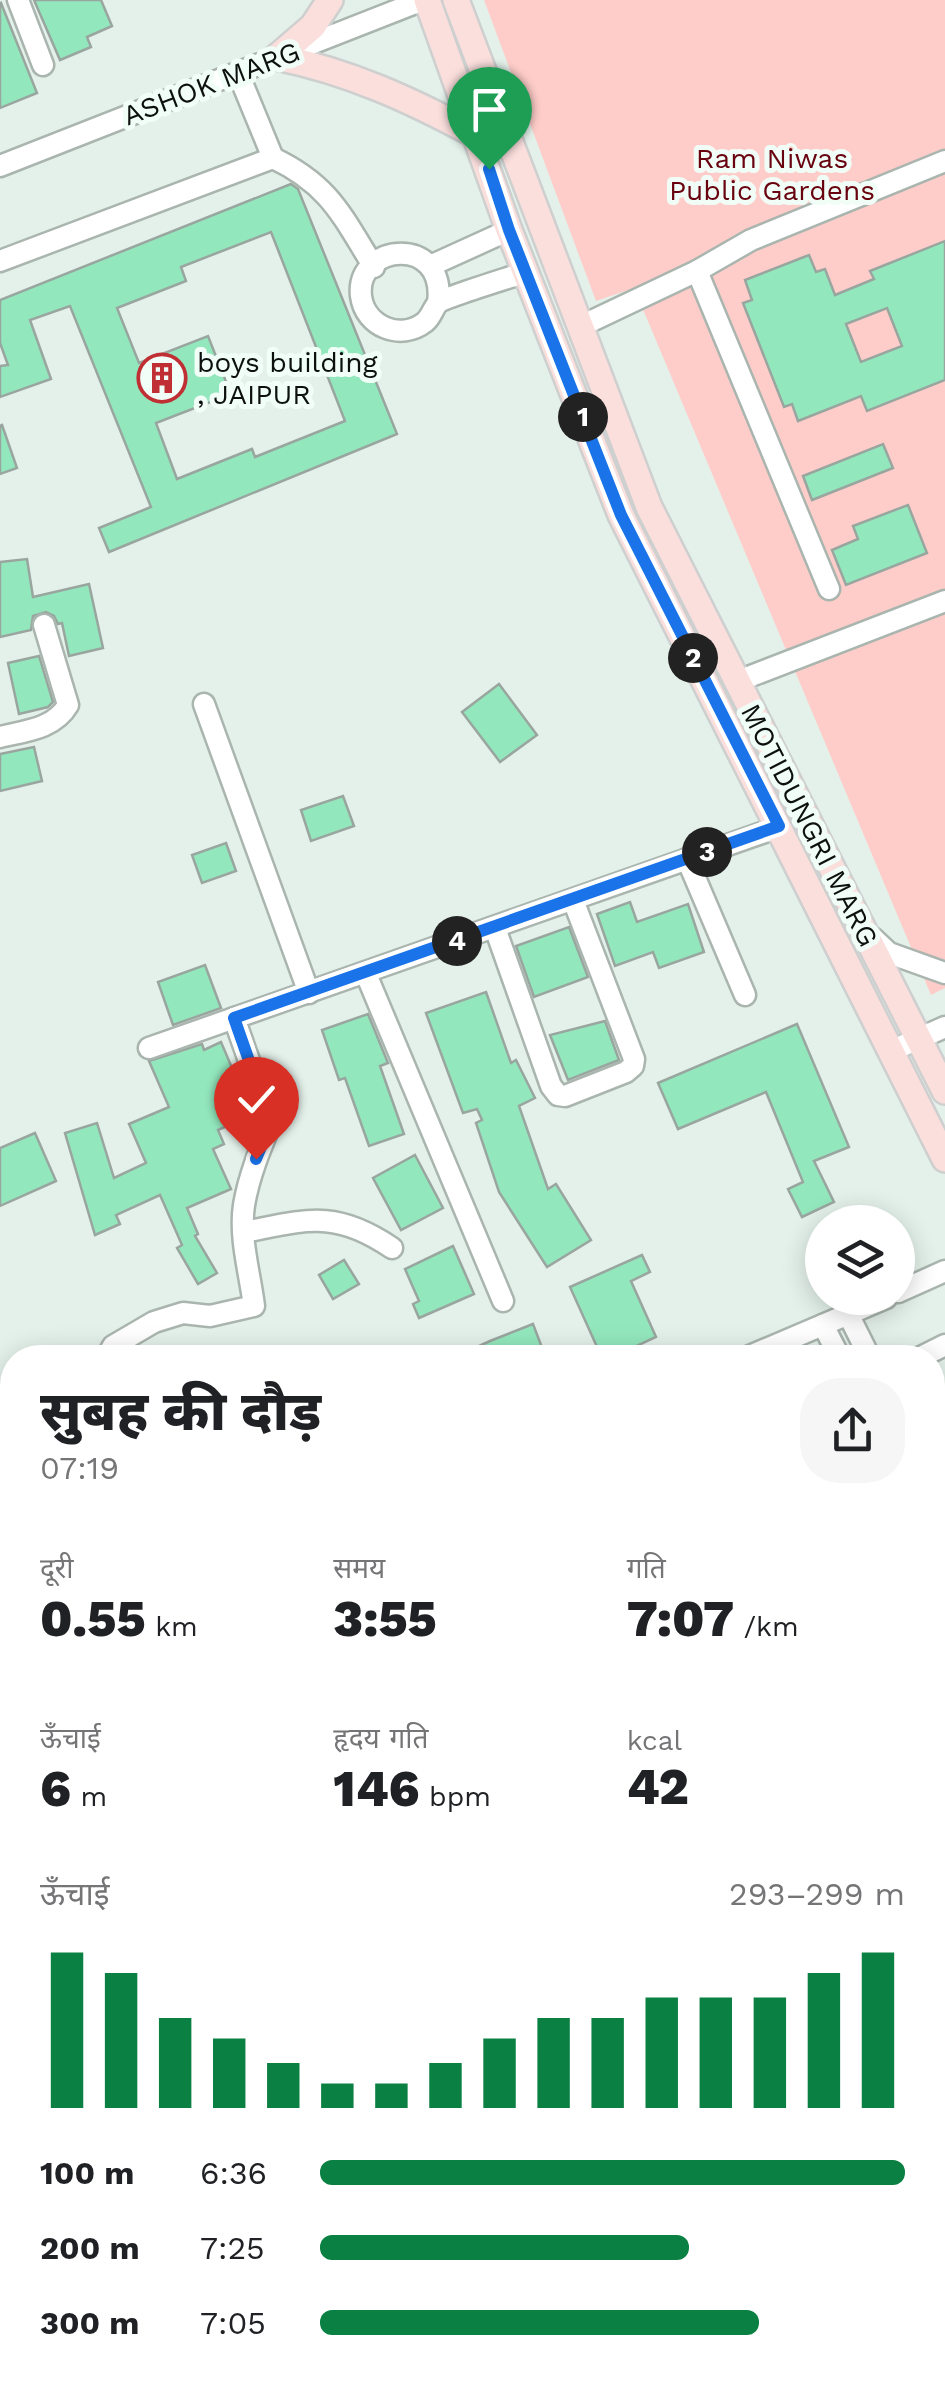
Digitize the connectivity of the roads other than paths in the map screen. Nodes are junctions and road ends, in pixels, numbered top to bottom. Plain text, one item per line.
1 (18, 0) edge
2 (330, 0) edge
3 (425, 0) edge
4 (456, 0) edge
5 (277, 57) junction
6 (43, 65) dead end
7 (238, 72) junction
8 (476, 135) junction
9 (273, 158) junction
10 (945, 161) edge
11 (0, 166) edge
12 (509, 230) junction
13 (0, 261) edge
14 (430, 266) junction
15 (374, 267) junction
16 (698, 270) junction
17 (526, 272) junction
18 (438, 303) junction
19 (580, 327) junction
20 (829, 589) dead end
21 (945, 601) edge
22 (44, 626) dead end
23 (738, 681) junction
24 (204, 704) dead end
25 (0, 736) edge
26 (779, 826) junction
27 (687, 860) junction
28 (573, 900) junction
29 (861, 926) junction
30 (496, 928) junction
31 (945, 973) edge
32 (366, 974) junction
33 (309, 993) junction
34 (745, 996) dead end
35 (234, 1018) junction
36 (945, 1027) edge
37 (918, 1038) junction
38 (149, 1048) dead end
39 (891, 1051) junction
40 (945, 1091) edge
41 (945, 1159) edge
42 (244, 1232) junction
43 (392, 1248) dead end
44 (945, 1271) edge
45 (915, 1284) edge
46 (504, 1301) dead end
47 (845, 1315) edge
48 (838, 1318) junction
49 (114, 1345) edge
50 (775, 1345) edge
51 (839, 1345) edge
52 (854, 1345) edge
53 (860, 1345) edge

1 - 6 street
2 - 5 main road
3 - 5 street, ASHOK MARG
3 - 8 main road
4 - 19 main road, MOTIDUNGRI MARG
5 - 7 street, ASHOK MARG
5 - 8 main road
7 - 9 street
7 - 11 street, ASHOK MARG
8 - 12 main road
9 - 13 street
9 - 15 street
10 - 16 street
12 - 14 street
12 - 17 main road
14 - 15 street
14 - 18 street
15 - 18 street
16 - 19 street
16 - 20 street
17 - 18 street
17 - 26 main road
19 - 23 main road, MOTIDUNGRI MARG
21 - 23 street
22 - 25 street
23 - 29 main road, MOTIDUNGRI MARG
24 - 33 street
26 - 27 street
26 - 39 main road
27 - 28 street
27 - 34 street
28 - 30 street
28 - 30 street
29 - 31 street
29 - 37 main road, MOTIDUNGRI MARG
30 - 32 street
32 - 33 street
32 - 46 street
33 - 35 street
35 - 38 street
35 - 42 street
36 - 37 street
37 - 39 street
37 - 40 main road, MOTIDUNGRI MARG
39 - 41 main road
42 - 43 street
42 - 49 street
44 - 45 street
47 - 48 street
48 - 50 street
48 - 51 street
48 - 52 street
48 - 53 street

